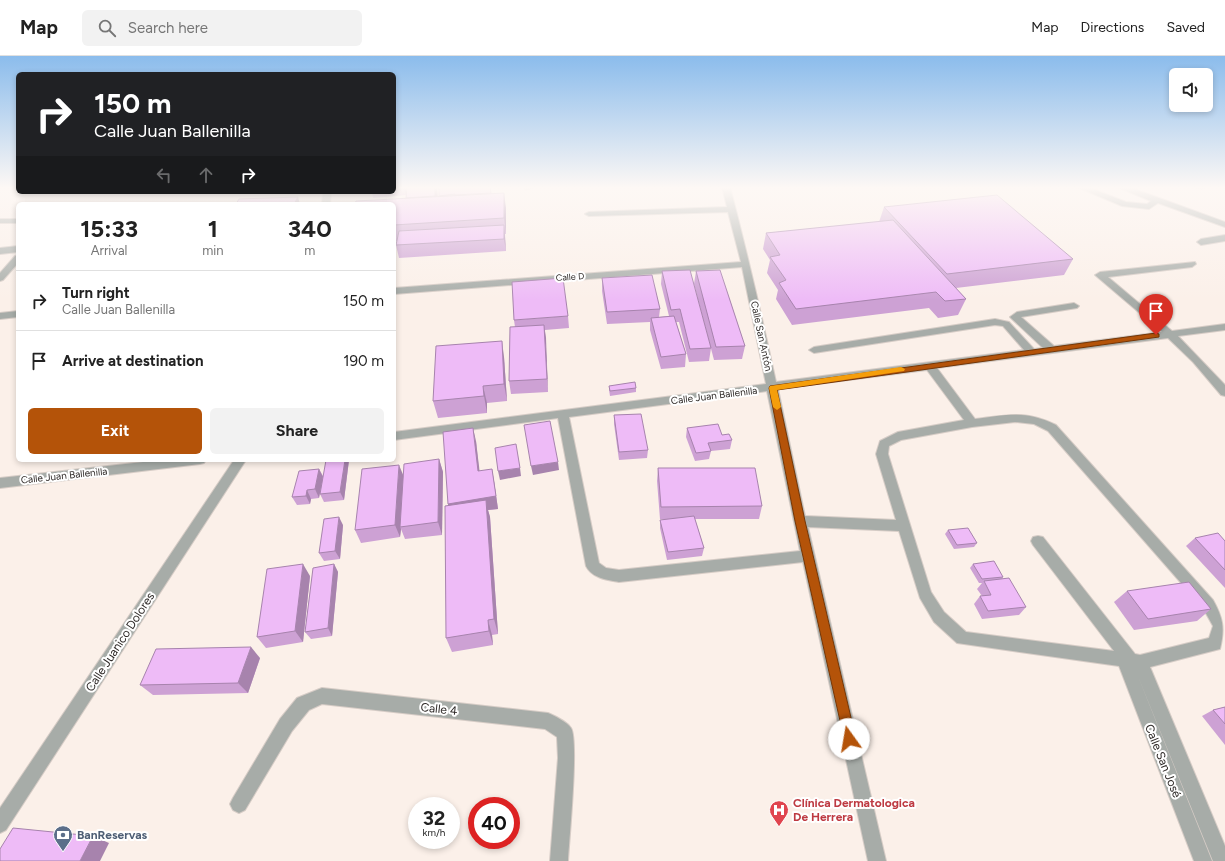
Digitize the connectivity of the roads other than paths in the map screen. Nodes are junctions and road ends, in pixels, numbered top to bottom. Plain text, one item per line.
1 (736, 225) edge
2 (1225, 238) edge
3 (1201, 242) dead end
4 (16, 249) edge
5 (0, 251) edge
6 (16, 260) edge
7 (746, 264) junction
8 (1192, 264) dead end
9 (0, 278) edge
10 (396, 291) edge
11 (1074, 306) dead end
12 (16, 314) edge
13 (0, 316) edge
14 (1019, 320) junction
15 (1001, 322) junction
16 (1225, 327) edge
17 (1171, 333) junction
18 (1051, 349) junction
19 (814, 350) dead end
20 (1031, 352) junction
21 (929, 366) junction
22 (773, 388) junction
23 (1225, 392) edge
24 (563, 415) junction
25 (972, 423) junction
26 (396, 436) edge
27 (183, 462) edge
28 (239, 462) edge
29 (0, 483) edge
30 (800, 521) junction
31 (903, 526) junction
32 (1038, 541) dead end
33 (808, 556) junction
34 (1132, 661) junction
35 (239, 804) dead end
36 (0, 824) edge
37 (559, 861) edge
38 (877, 861) edge
39 (1203, 861) edge
40 (1222, 861) edge

1 - 7 street, Calle San Antón
2 - 3 street
4 - 5 street
6 - 9 street
7 - 10 street, Calle D
7 - 22 street, Calle San Antón
8 - 17 street
11 - 14 street
12 - 13 street
14 - 15 street
14 - 18 street
15 - 19 street
15 - 20 street
16 - 17 street, Calle Juan Ballenilla
17 - 18 street, Calle Juan Ballenilla
17 - 23 street
18 - 20 street, Calle Juan Ballenilla
20 - 21 street, Calle Juan Ballenilla
21 - 22 street, Calle Juan Ballenilla
21 - 25 street
22 - 24 street, Calle Juan Ballenilla
22 - 30 street, Calle San Antón
24 - 26 street, Calle Juan Ballenilla
24 - 33 street
25 - 31 street
25 - 34 street
27 - 29 street, Calle Juan Ballenilla
28 - 36 street, Calle Juanico Dolores
30 - 31 street
30 - 33 street, Calle San Antón
31 - 34 street
32 - 34 street
33 - 38 street, Calle San Antón
34 - 39 street, Calle San José
34 - 40 street, Calle San José
35 - 37 street, Calle 4

